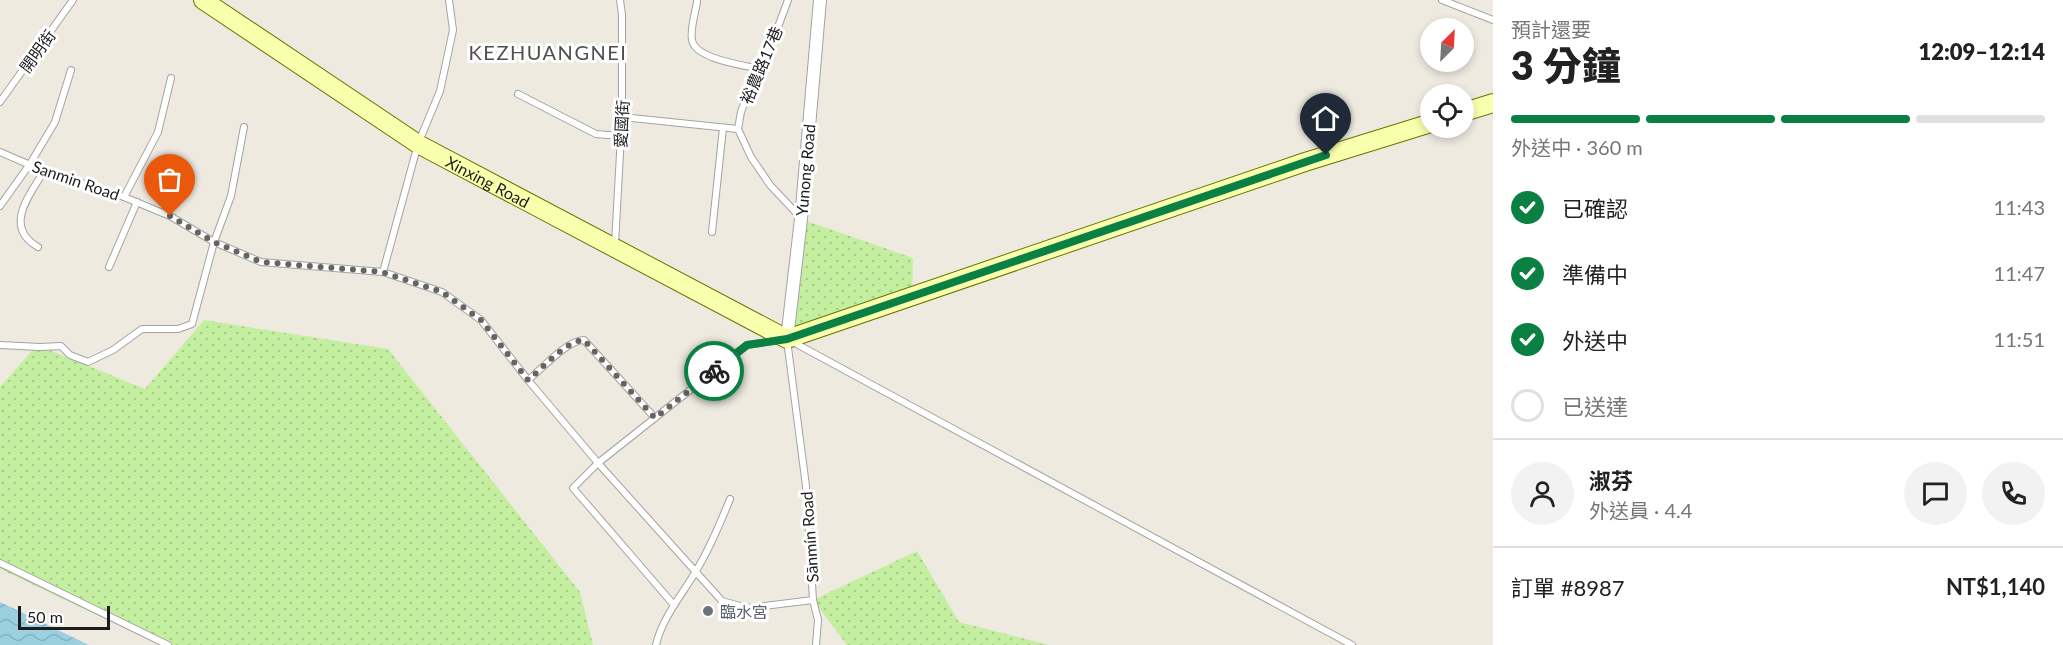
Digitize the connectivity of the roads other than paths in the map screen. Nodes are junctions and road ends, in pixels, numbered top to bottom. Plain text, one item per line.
1 (73, 0) edge
2 (202, 0) edge
3 (449, 0) edge
4 (620, 0) edge
5 (788, 0) edge
6 (820, 0) edge
7 (1442, 0) edge
8 (697, 2) dead end
9 (1493, 20) edge
10 (759, 69) junction
11 (71, 70) dead end
12 (171, 78) dead end
13 (518, 94) dead end
14 (0, 102) edge
15 (1493, 103) edge
16 (1474, 109) edge
17 (622, 117) junction
18 (1420, 126) edge
19 (244, 127) dead end
20 (723, 128) junction
21 (738, 129) junction
22 (621, 136) junction
23 (418, 144) junction
24 (0, 152) edge
25 (30, 164) junction
26 (44, 171) junction
27 (124, 196) junction
28 (137, 202) junction
29 (0, 206) edge
30 (801, 219) junction
31 (712, 232) dead end
32 (214, 242) junction
33 (38, 246) dead end
34 (615, 248) junction
35 (109, 267) dead end
36 (382, 272) junction
37 (787, 339) junction
38 (0, 345) edge
39 (528, 380) junction
40 (655, 418) junction
41 (598, 463) junction
42 (730, 499) dead end
43 (0, 563) edge
44 (696, 572) junction
45 (813, 600) junction
46 (674, 605) junction
47 (168, 645) edge
48 (656, 645) edge
49 (816, 645) edge
50 (1352, 645) edge

1 - 14 lane, 開明街
2 - 23 street, Xinxing Road
3 - 23 lane
4 - 17 lane, 愛國街
5 - 10 lane, 裕農路17巷
6 - 30 street, Yunong Road
7 - 9 lane
8 - 10 lane
10 - 21 lane, 裕農路17巷
11 - 25 lane
12 - 27 lane
13 - 22 lane
15 - 16 street
17 - 20 lane
17 - 22 lane, 愛國街
18 - 37 street
19 - 32 lane
20 - 21 lane
20 - 31 lane
21 - 30 lane
22 - 34 lane, 愛國街
23 - 34 street, Xinxing Road
23 - 36 lane
24 - 25 lane, Sanmin Road
25 - 26 lane, Sanmin Road
25 - 29 lane
26 - 27 lane, Sanmin Road
26 - 33 lane
27 - 28 lane, Sanmin Road
28 - 32 lane, Sanmin Road
28 - 35 lane
30 - 37 street, Yunong Road
32 - 36 lane, Sanmin Road
32 - 38 lane
34 - 37 street, Xinxing Road
36 - 39 lane, Sanmin Road
37 - 40 lane
37 - 45 lane, Sānmín Road
37 - 50 lane
39 - 40 lane
39 - 41 lane, Sanmin Road
40 - 41 lane
41 - 44 lane, Sānmín Road
41 - 46 lane
42 - 44 lane
43 - 47 lane
44 - 45 lane, Sānmín Road
44 - 46 lane
45 - 49 lane
46 - 48 lane

